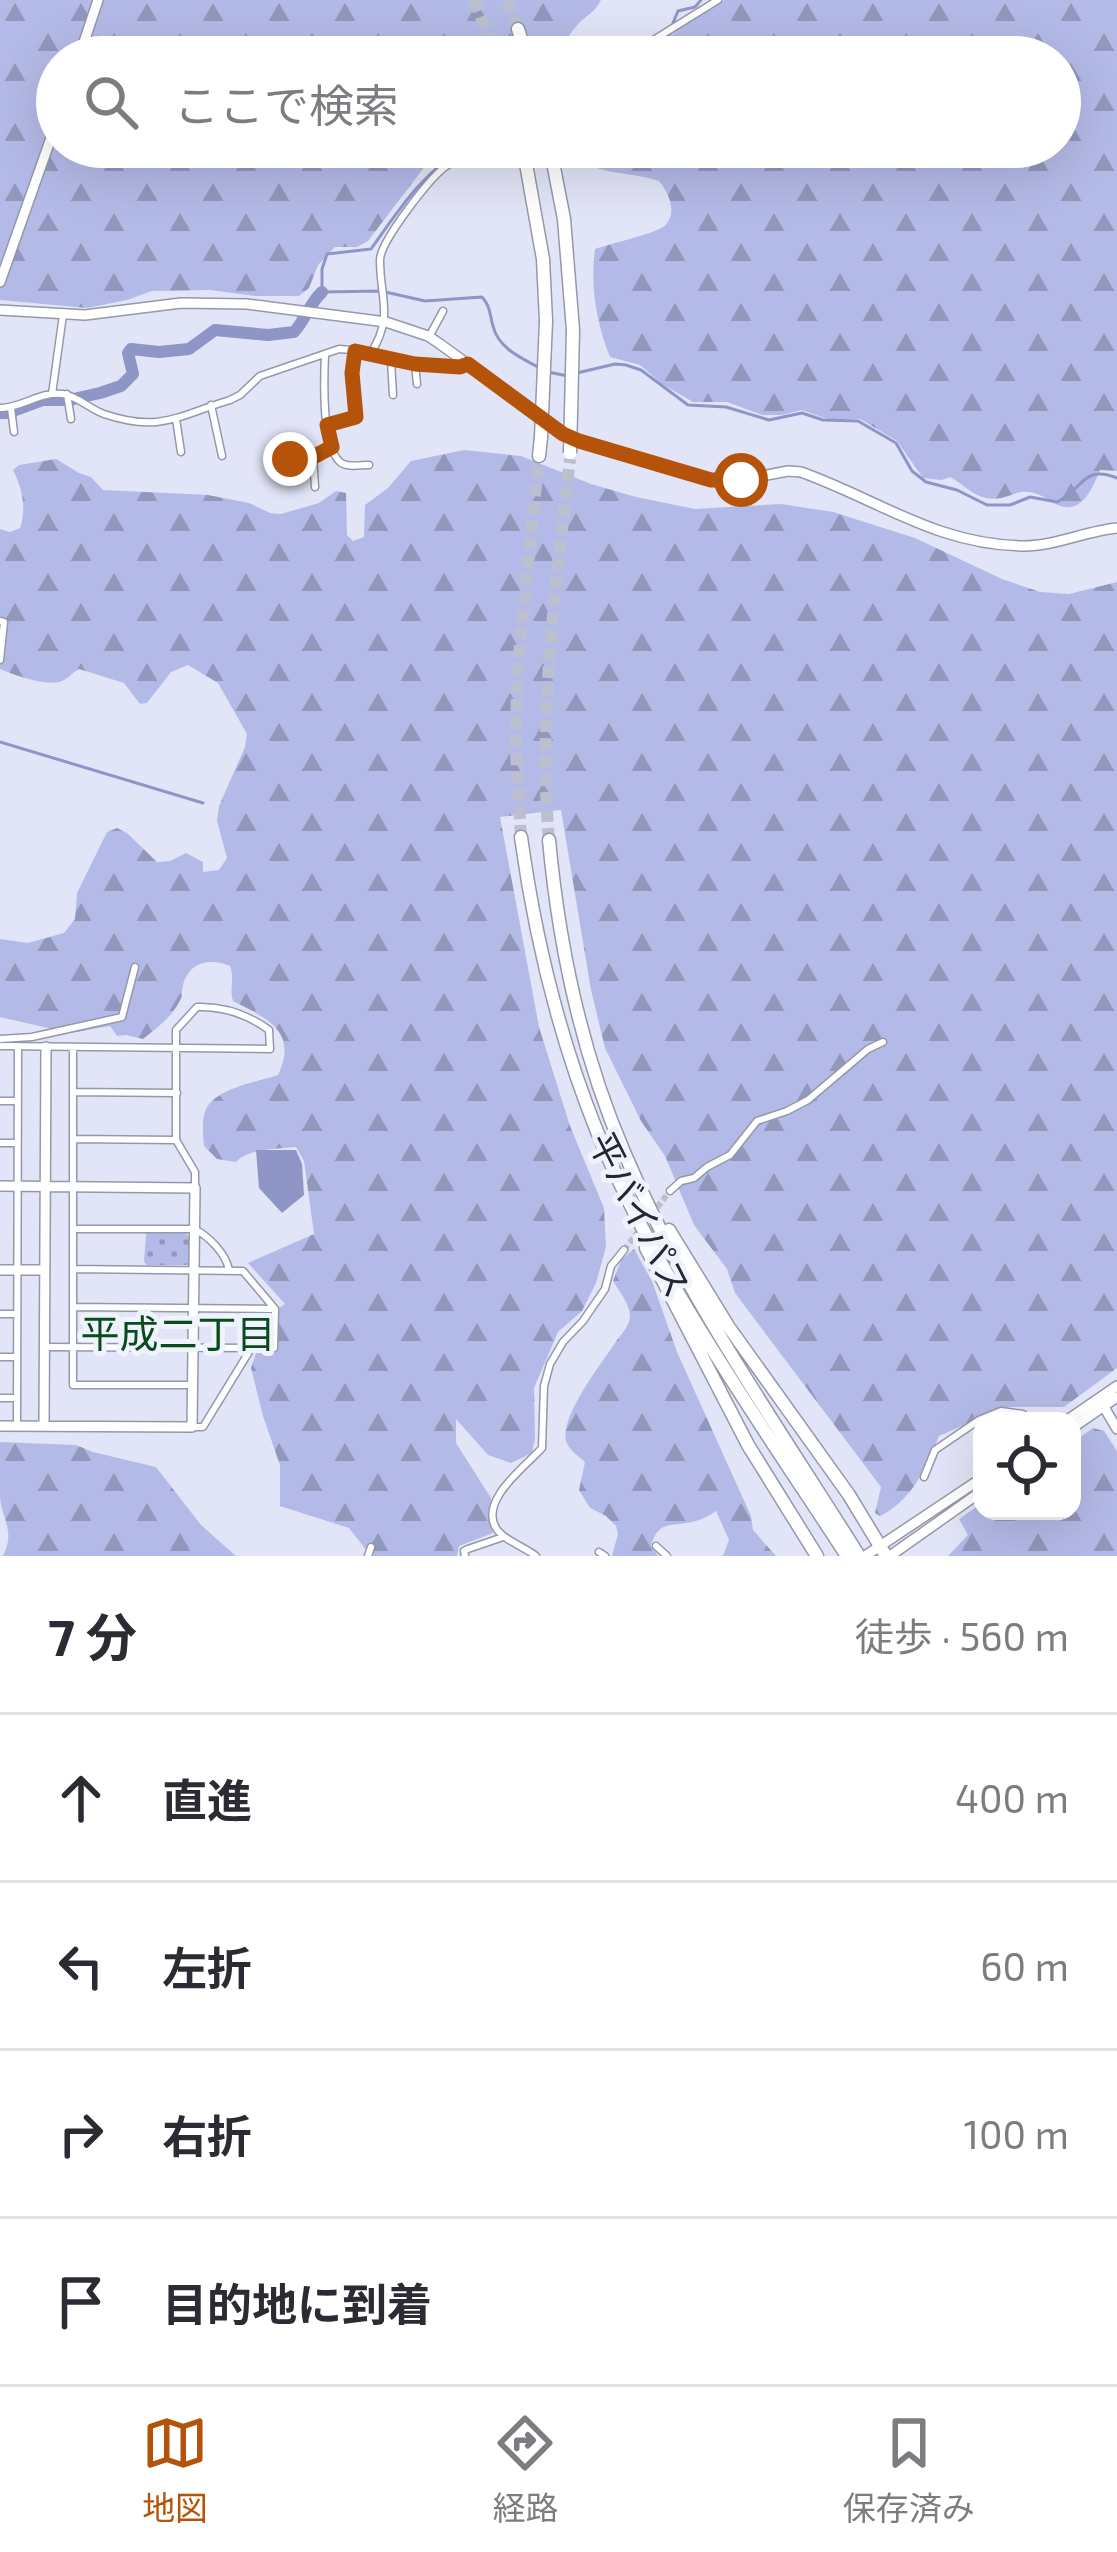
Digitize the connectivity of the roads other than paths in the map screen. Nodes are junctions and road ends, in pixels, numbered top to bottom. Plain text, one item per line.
1 (98, 0) edge
2 (718, 0) edge
3 (86, 36) edge
4 (660, 36) edge
5 (41, 168) edge
6 (444, 168) edge
7 (528, 168) edge
8 (555, 168) edge
9 (0, 283) edge
10 (0, 310) edge
11 (443, 311) dead end
12 (64, 315) junction
13 (385, 322) junction
14 (430, 337) junction
15 (355, 351) junction
16 (371, 353) junction
17 (325, 354) junction
18 (392, 361) junction
19 (415, 364) junction
20 (468, 364) junction
21 (417, 384) dead end
22 (52, 394) junction
23 (67, 394) junction
24 (392, 395) dead end
25 (211, 405) junction
26 (11, 408) junction
27 (0, 409) edge
28 (93, 409) junction
29 (176, 418) junction
30 (71, 419) dead end
31 (94, 419) dead end
32 (327, 425) junction
33 (14, 432) dead end
34 (332, 447) junction
35 (182, 452) dead end
36 (222, 456) dead end
37 (315, 456) junction
38 (539, 456) tunnel mouth
39 (570, 456) tunnel mouth
40 (291, 462) dead end
41 (369, 465) dead end
42 (315, 487) dead end
43 (1117, 528) edge
44 (0, 621) edge
45 (1, 638) edge
46 (0, 660) edge
47 (521, 837) tunnel mouth
48 (549, 840) tunnel mouth
49 (135, 967) dead end
50 (562, 1032) junction
51 (884, 1042) dead end
52 (0, 1043) edge
53 (18, 1046) junction
54 (46, 1047) junction
55 (176, 1047) junction
56 (73, 1048) junction
57 (73, 1092) junction
58 (177, 1093) junction
59 (0, 1101) edge
60 (18, 1101) junction
61 (612, 1123) junction
62 (73, 1139) junction
63 (176, 1140) junction
64 (0, 1143) edge
65 (17, 1143) junction
66 (0, 1186) edge
67 (17, 1186) junction
68 (46, 1186) junction
69 (73, 1186) junction
70 (195, 1188) junction
71 (670, 1191) tunnel mouth
72 (73, 1229) junction
73 (194, 1229) junction
74 (624, 1250) tunnel mouth
75 (73, 1269) junction
76 (0, 1270) edge
77 (16, 1270) junction
78 (45, 1270) junction
79 (194, 1270) junction
80 (229, 1270) junction
81 (73, 1307) junction
82 (194, 1308) junction
83 (275, 1309) junction
84 (0, 1314) edge
85 (16, 1314) junction
86 (45, 1347) junction
87 (73, 1347) junction
88 (193, 1347) junction
89 (252, 1347) junction
90 (0, 1357) edge
91 (16, 1357) junction
92 (193, 1385) junction
93 (1117, 1386) edge
94 (1117, 1397) edge
95 (0, 1398) edge
96 (16, 1398) junction
97 (1101, 1402) junction
98 (1081, 1413) edge
99 (1081, 1421) edge
100 (973, 1424) edge
101 (0, 1426) edge
102 (17, 1426) junction
103 (44, 1426) junction
104 (192, 1427) junction
105 (1117, 1429) edge
106 (924, 1477) dead end
107 (973, 1485) edge
108 (973, 1498) edge
109 (506, 1537) junction
110 (371, 1546) dead end
111 (656, 1546) dead end
112 (480, 1551) edge
113 (886, 1553) edge
114 (854, 1554) edge
115 (368, 1556) edge
116 (465, 1556) edge
117 (536, 1556) edge
118 (667, 1556) edge
119 (817, 1556) edge

1 - 3 street
2 - 4 street
5 - 9 street
6 - 13 street
7 - 38 highway, bridge
8 - 39 highway, bridge
10 - 12 street
11 - 14 street
12 - 13 street
12 - 22 street
13 - 14 street
13 - 16 street
14 - 20 street
15 - 16 street
15 - 17 street
15 - 32 street
16 - 18 street
17 - 25 street
17 - 32 street
18 - 19 street
18 - 24 street
19 - 20 street
19 - 21 street
20 - 43 street
22 - 23 street
22 - 26 street
23 - 28 street
23 - 30 street
25 - 29 street
25 - 36 street
26 - 27 street
26 - 33 street
28 - 29 street
28 - 31 street
29 - 35 street
32 - 34 street
34 - 37 street
34 - 41 street
37 - 40 street
37 - 42 street
44 - 45 street
45 - 46 street
47 - 50 highway, 平バイパス
48 - 61 highway, 平バイパス
49 - 52 street
50 - 114 highway, 平バイパス
50 - 119 highway
51 - 71 street
52 - 53 street
53 - 54 street
53 - 60 street
54 - 56 street
54 - 68 street
55 - 55 street
55 - 56 street
55 - 58 street
56 - 57 street
57 - 58 street
57 - 62 street
58 - 63 street
59 - 60 street
60 - 65 street
61 - 113 highway
61 - 114 highway, 平バイパス
62 - 63 street
62 - 69 street
63 - 70 street
64 - 65 street
65 - 67 street
66 - 67 street
67 - 68 street
67 - 77 street
68 - 69 street
68 - 78 street
69 - 70 street
69 - 72 street
70 - 73 street
72 - 73 street
72 - 75 street
73 - 79 street
73 - 80 street
74 - 109 street
75 - 79 street
75 - 81 street
76 - 77 street
77 - 78 street
77 - 85 street
78 - 86 street
79 - 80 street
79 - 82 street
80 - 83 street
81 - 82 street
81 - 87 street
82 - 83 street
82 - 88 street
83 - 89 street
84 - 85 street
85 - 91 street
86 - 87 street
86 - 103 street
87 - 88 street
87 - 92 street
88 - 89 street
88 - 92 street
89 - 104 street
90 - 91 street
91 - 96 street
92 - 104 street
93 - 97 street
94 - 97 street
95 - 96 street
96 - 102 street
97 - 98 street
97 - 99 street
97 - 105 street
100 - 106 street
101 - 102 street
102 - 103 street
103 - 104 street
107 - 113 street
108 - 113 street
109 - 112 street
109 - 117 street
110 - 115 street
111 - 118 street
112 - 116 street
113 - 114 street

